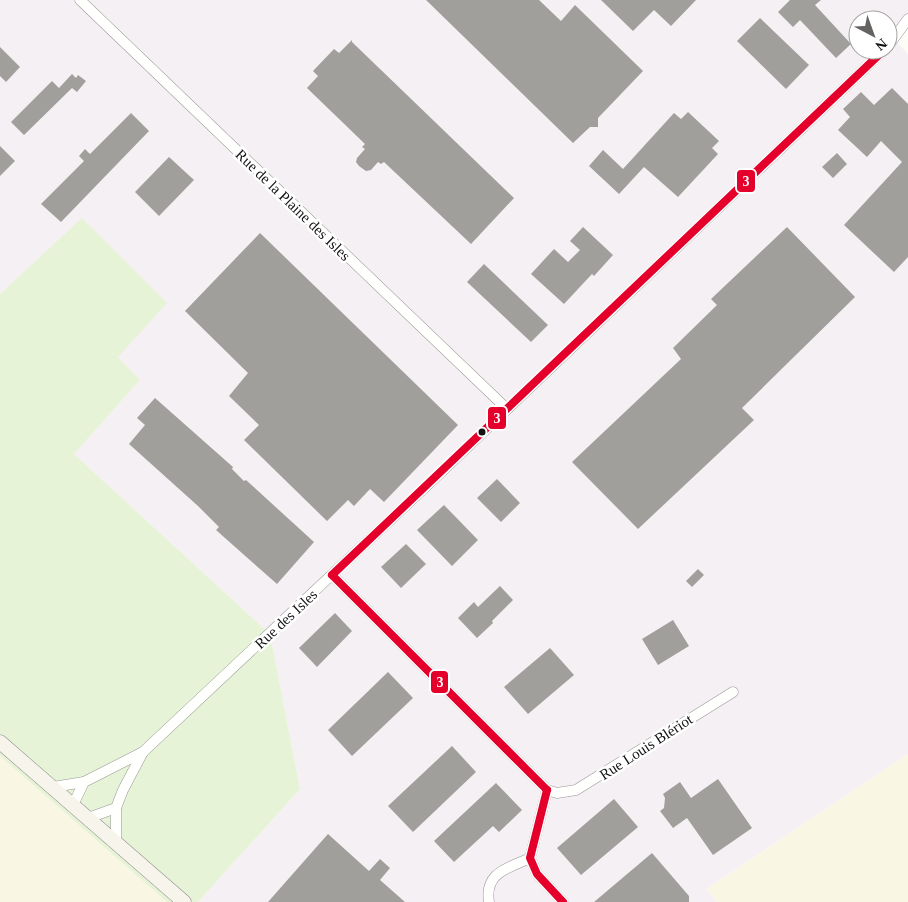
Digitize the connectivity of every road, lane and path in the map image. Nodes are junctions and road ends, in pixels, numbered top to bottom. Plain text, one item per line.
1 (80, 0) edge
2 (908, 19) edge
3 (898, 32) edge
4 (873, 60) edge
5 (507, 409) junction
6 (332, 575) junction
7 (733, 692) dead end
8 (0, 742) edge
9 (143, 752) junction
10 (84, 782) junction
11 (53, 787) junction
12 (552, 792) junction
13 (73, 805) junction
14 (116, 808) junction
15 (88, 818) junction
16 (116, 842) junction
17 (525, 861) junction
18 (559, 900) edge
19 (184, 902) edge
20 (489, 902) edge

1 - 5 street, Rue de la Plaine des Isles
2 - 3 street
4 - 5 street, Rue des Isles
5 - 6 street, Rue des Isles
6 - 9 street, Rue des Isles
6 - 12 street
7 - 12 street, Rue Louis Blériot
8 - 11 main road
9 - 10 street, Rue des Isles
9 - 14 street, Rue des Isles
10 - 11 street, Rue des Isles
10 - 13 street
11 - 13 main road
12 - 17 street
13 - 15 main road
14 - 15 street
14 - 16 street, Rue des Isles
15 - 16 main road
16 - 19 main road
17 - 18 street
17 - 20 street

